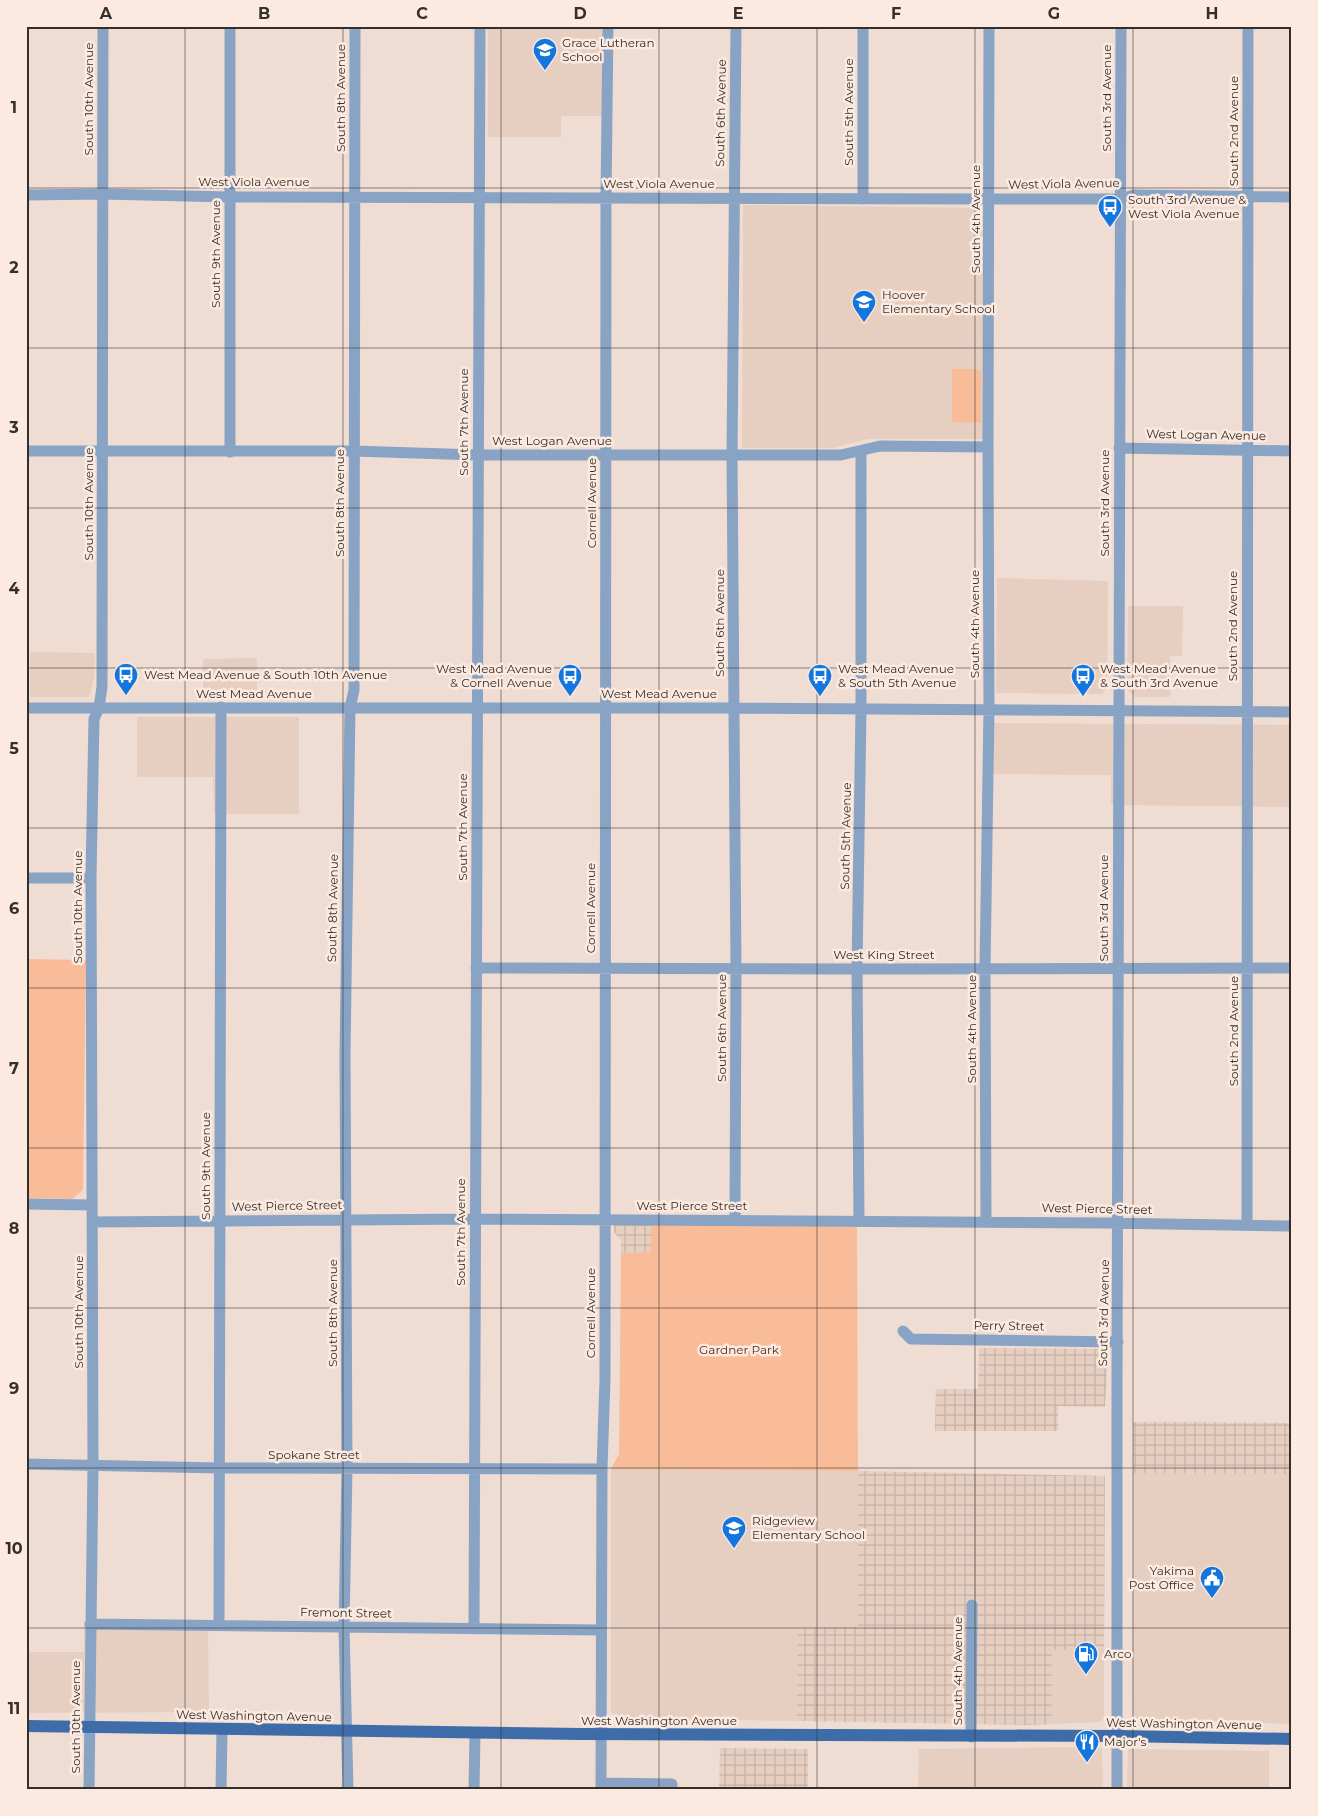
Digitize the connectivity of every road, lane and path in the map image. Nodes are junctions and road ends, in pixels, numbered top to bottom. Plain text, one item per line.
1 (103, 26) edge
2 (230, 26) edge
3 (355, 26) edge
4 (480, 26) edge
5 (608, 26) edge
6 (736, 26) edge
7 (863, 26) edge
8 (989, 26) edge
9 (1121, 26) edge
10 (1248, 26) edge
11 (102, 194) junction
12 (26, 195) edge
13 (354, 196) junction
14 (1247, 196) junction
15 (1292, 196) edge
16 (230, 197) junction
17 (479, 198) junction
18 (606, 198) junction
19 (734, 199) junction
20 (862, 199) junction
21 (1120, 199) junction
22 (990, 200) junction
23 (988, 447) junction
24 (1119, 448) junction
25 (103, 450) junction
26 (1247, 450) junction
27 (1292, 450) edge
28 (26, 451) edge
29 (354, 451) junction
30 (861, 451) junction
31 (230, 452) junction
32 (606, 454) junction
33 (478, 455) junction
34 (732, 456) junction
35 (221, 707) junction
36 (26, 708) edge
37 (99, 708) junction
38 (350, 708) junction
39 (477, 708) junction
40 (734, 708) junction
41 (862, 708) junction
42 (606, 709) junction
43 (989, 709) junction
44 (1119, 710) junction
45 (1247, 711) junction
46 (1292, 712) edge
47 (26, 878) edge
48 (91, 878) junction
49 (1118, 967) junction
50 (1247, 967) junction
51 (476, 968) junction
52 (736, 968) junction
53 (1292, 968) edge
54 (605, 969) junction
55 (857, 969) junction
56 (986, 969) junction
57 (26, 1204) edge
58 (92, 1205) junction
59 (346, 1219) junction
60 (475, 1219) junction
61 (604, 1219) junction
62 (735, 1220) junction
63 (220, 1221) junction
64 (858, 1221) junction
65 (92, 1222) junction
66 (986, 1222) junction
67 (1118, 1223) junction
68 (1247, 1225) junction
69 (1292, 1226) edge
70 (903, 1332) dead end
71 (1118, 1342) junction
72 (26, 1464) edge
73 (93, 1465) junction
74 (220, 1468) junction
75 (347, 1469) junction
76 (602, 1469) junction
77 (474, 1470) junction
78 (972, 1605) dead end
79 (90, 1624) junction
80 (218, 1625) junction
81 (344, 1627) junction
82 (474, 1629) junction
83 (600, 1630) junction
84 (26, 1726) edge
85 (90, 1727) junction
86 (222, 1730) junction
87 (347, 1730) junction
88 (474, 1733) junction
89 (601, 1734) junction
90 (1118, 1736) junction
91 (971, 1737) junction
92 (1292, 1739) edge
93 (601, 1786) edge
94 (672, 1787) edge
95 (89, 1790) edge
96 (221, 1790) edge
97 (348, 1790) edge
98 (474, 1790) edge
99 (1117, 1790) edge

1 - 11 street, South 10th Avenue
2 - 16 street, South 9th Avenue
3 - 13 street, South 8th Avenue
4 - 17 street, South 7th Avenue
5 - 18 street, Cornell Avenue
6 - 19 street, South 6th Avenue
7 - 20 street, South 5th Avenue
8 - 22 street, South 4th Avenue
9 - 21 street, South 3rd Avenue
10 - 14 street, South 2nd Avenue
11 - 12 street, West Viola Avenue
11 - 16 street, West Viola Avenue
11 - 25 street, South 10th Avenue
13 - 16 street, West Viola Avenue
13 - 17 street, West Viola Avenue
13 - 29 street, South 8th Avenue
14 - 15 street, West Viola Avenue
14 - 21 street, West Viola Avenue
14 - 26 street, South 2nd Avenue
16 - 31 street, South 9th Avenue
17 - 18 street, West Viola Avenue
17 - 33 street, South 7th Avenue
18 - 19 street, West Viola Avenue
18 - 32 street, Cornell Avenue
19 - 20 street, West Viola Avenue
19 - 34 street, South 6th Avenue
20 - 22 street, West Viola Avenue
21 - 22 street, West Viola Avenue
21 - 24 street, South 3rd Avenue
22 - 23 street, South 4th Avenue
23 - 30 street, West Logan Avenue
23 - 43 street, South 4th Avenue
24 - 26 street, West Logan Avenue
24 - 44 street, South 3rd Avenue
25 - 28 street, West Logan Avenue
25 - 31 street, West Logan Avenue
25 - 37 street, South 10th Avenue
26 - 27 street, West Logan Avenue
26 - 45 street, South 2nd Avenue
29 - 31 street, West Logan Avenue
29 - 33 street, West Logan Avenue
29 - 38 street, South 8th Avenue
30 - 34 street, West Logan Avenue
30 - 41 street, South 5th Avenue
32 - 33 street, West Logan Avenue
32 - 34 street, West Logan Avenue
32 - 42 street, Cornell Avenue
33 - 39 street, South 7th Avenue
34 - 40 street, South 6th Avenue
35 - 37 street, West Mead Avenue
35 - 38 street, West Mead Avenue
35 - 63 street, South 9th Avenue
36 - 37 street, West Mead Avenue
37 - 48 street, South 10th Avenue
38 - 39 street, West Mead Avenue
38 - 59 street, South 8th Avenue
39 - 42 street, West Mead Avenue
39 - 51 street, South 7th Avenue
40 - 41 street, West Mead Avenue
40 - 42 street, West Mead Avenue
40 - 52 street, South 6th Avenue
41 - 43 street, West Mead Avenue
41 - 55 street, South 5th Avenue
42 - 54 street, Cornell Avenue
43 - 44 street, West Mead Avenue
43 - 56 street, South 4th Avenue
44 - 45 street, West Mead Avenue
44 - 49 street, South 3rd Avenue
45 - 46 street, West Mead Avenue
45 - 50 street, South 2nd Avenue
47 - 48 street
48 - 58 street, South 10th Avenue
49 - 50 street, West King Street
49 - 56 street, West King Street
49 - 67 street, South 3rd Avenue
50 - 53 street, West King Street
50 - 68 street, South 2nd Avenue
51 - 54 street, West King Street
51 - 60 street, South 7th Avenue
52 - 54 street, West King Street
52 - 55 street, West King Street
52 - 62 street, South 6th Avenue
54 - 61 street, Cornell Avenue
55 - 56 street, West King Street
55 - 64 street, South 5th Avenue
56 - 66 street, South 4th Avenue
57 - 58 street
58 - 65 street, South 10th Avenue
59 - 60 street, West Pierce Street
59 - 63 street, West Pierce Street
59 - 75 street, South 8th Avenue
60 - 61 street, West Pierce Street
60 - 77 street, South 7th Avenue
61 - 62 street, West Pierce Street
61 - 76 street, Cornell Avenue
62 - 64 street, West Pierce Street
63 - 65 street, West Pierce Street
63 - 74 street, South 9th Avenue
64 - 66 street, West Pierce Street
65 - 73 street, South 10th Avenue
66 - 67 street, West Pierce Street
67 - 68 street, West Pierce Street
67 - 71 street, South 3rd Avenue
68 - 69 street, West Pierce Street
70 - 71 street, Perry Street
71 - 90 street, South 3rd Avenue
72 - 73 street, Spokane Street
73 - 74 street, Spokane Street
73 - 79 street, South 10th Avenue
74 - 75 street, Spokane Street
74 - 80 street, South 9th Avenue
75 - 77 street, Spokane Street
75 - 81 street, South 8th Avenue
76 - 77 street, Spokane Street
76 - 83 street, Cornell Avenue
77 - 82 street, South 7th Avenue
78 - 91 street, South 4th Avenue
79 - 80 street, Fremont Street
79 - 85 street, South 10th Avenue
80 - 81 street, Fremont Street
81 - 82 street, Fremont Street
81 - 87 street, South 8th Avenue
82 - 83 street, Fremont Street
83 - 89 street, Cornell Avenue
84 - 85 main road, West Washington Avenue
85 - 86 main road, West Washington Avenue
85 - 95 street, South 10th Avenue
86 - 87 main road, West Washington Avenue
86 - 96 street
87 - 88 main road, West Washington Avenue
87 - 97 street, South 8th Avenue
88 - 89 main road, West Washington Avenue
88 - 98 street
89 - 91 main road, West Washington Avenue
89 - 93 street, Cornell Avenue
90 - 91 main road, West Washington Avenue
90 - 92 main road, West Washington Avenue
90 - 99 street, South 3rd Avenue
93 - 94 street

